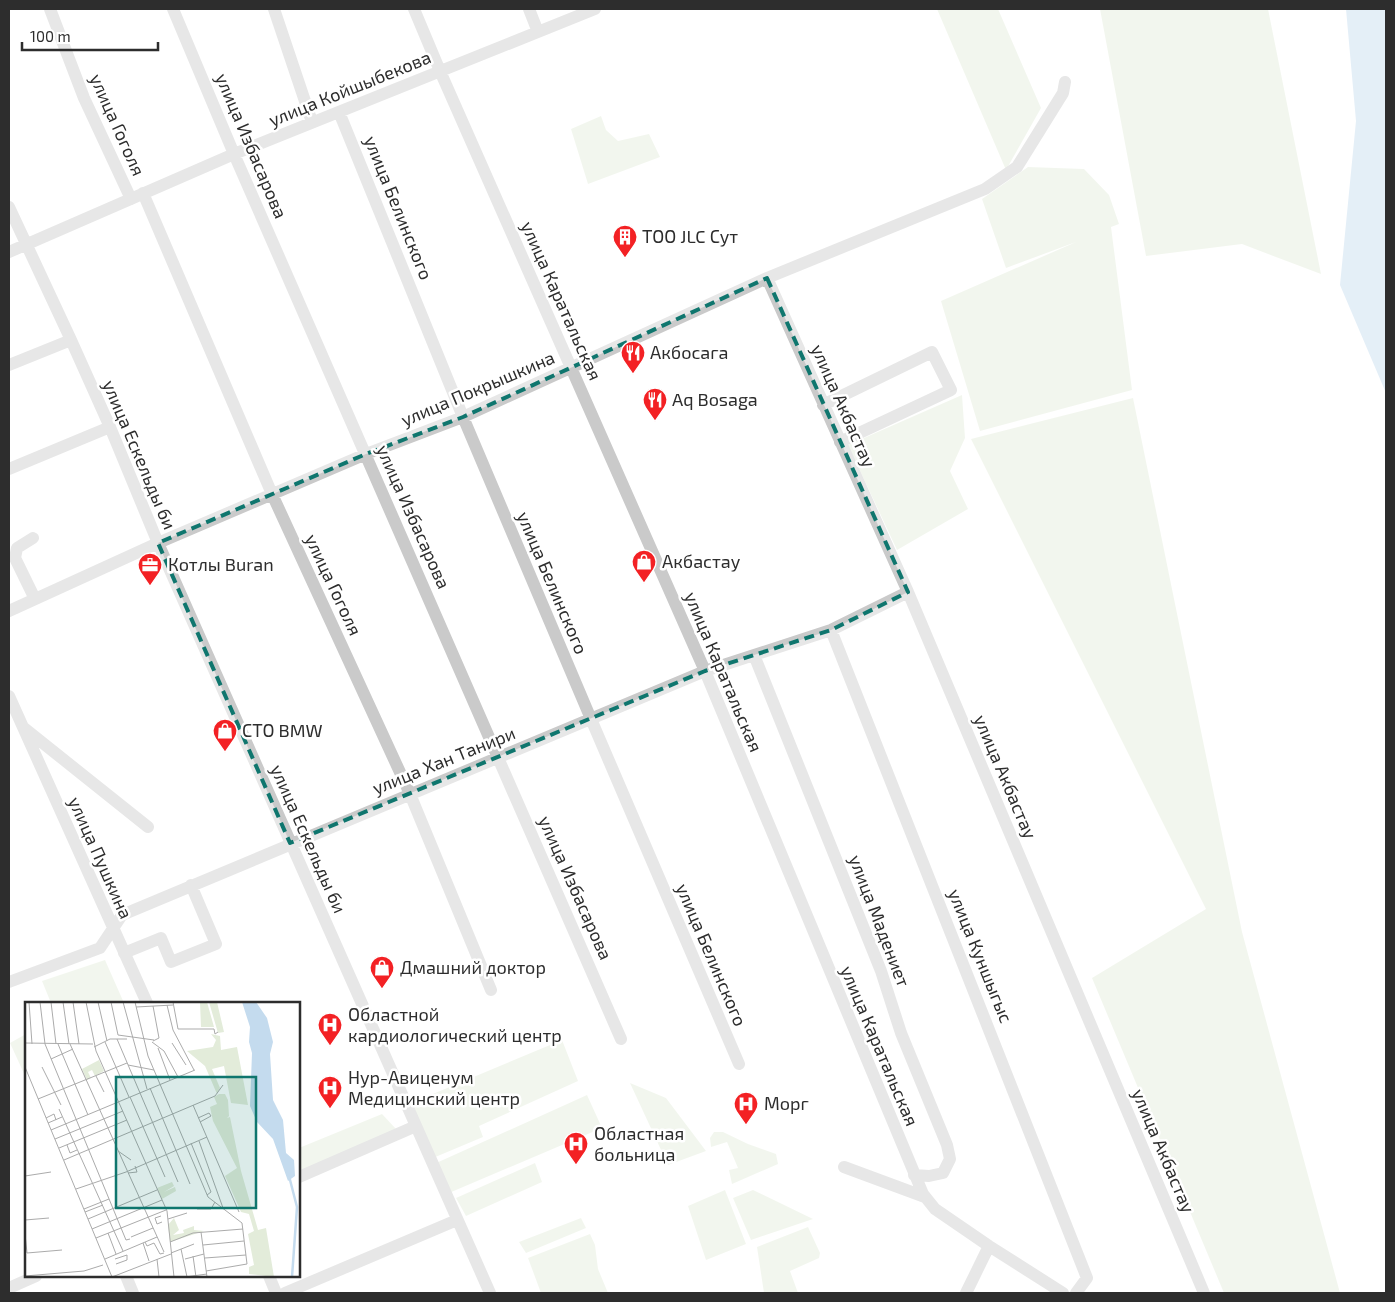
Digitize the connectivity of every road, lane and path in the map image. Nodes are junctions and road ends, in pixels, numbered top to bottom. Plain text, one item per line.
1 (50, 9) edge
2 (173, 9) edge
3 (274, 9) edge
4 (414, 9) edge
5 (529, 9) edge
6 (595, 9) edge
7 (538, 32) junction
8 (440, 72) junction
9 (1065, 82) dead end
10 (340, 112) junction
11 (312, 122) junction
12 (234, 154) junction
13 (144, 193) junction
14 (130, 199) junction
15 (9, 208) edge
16 (26, 245) junction
17 (9, 252) edge
18 (767, 278) junction
19 (71, 340) junction
20 (9, 365) edge
21 (571, 368) junction
22 (824, 405) junction
23 (463, 417) junction
24 (110, 428) junction
25 (840, 442) junction
26 (366, 454) junction
27 (9, 469) edge
28 (272, 494) junction
29 (33, 538) dead end
30 (158, 543) junction
31 (908, 592) junction
32 (35, 599) junction
33 (9, 611) edge
34 (831, 630) junction
35 (754, 655) junction
36 (705, 671) junction
37 (9, 696) edge
38 (591, 719) junction
39 (22, 726) junction
40 (499, 758) junction
41 (410, 794) junction
42 (148, 828) dead end
43 (290, 843) junction
44 (192, 885) junction
45 (112, 928) junction
46 (124, 953) junction
47 (9, 982) edge
48 (491, 990) dead end
49 (147, 1002) edge
50 (621, 1039) dead end
51 (739, 1064) dead end
52 (416, 1126) junction
53 (844, 1167) dead end
54 (914, 1175) junction
55 (300, 1177) edge
56 (925, 1198) junction
57 (457, 1220) junction
58 (989, 1246) junction
59 (34, 1277) edge
60 (126, 1277) edge
61 (269, 1277) edge
62 (9, 1288) edge
63 (132, 1293) edge
64 (276, 1293) edge
65 (285, 1293) edge
66 (490, 1293) edge
67 (966, 1293) edge
68 (1063, 1293) edge
69 (1076, 1293) edge
70 (1204, 1293) edge

1 - 14 street, улица Гоголя
2 - 12 street, улица Избасарова
3 - 11 street
4 - 8 street, улица Каратальская
5 - 7 street
6 - 7 street, улица Койшыбекова
7 - 8 street, улица Койшыбекова
8 - 10 street, улица Койшыбекова
8 - 21 street, улица Каратальская
9 - 18 street, улица Покрышкина
10 - 11 street, улица Койшыбекова
10 - 23 street, улица Белинского
11 - 12 street, улица Койшыбекова
12 - 13 street, улица Койшыбекова
12 - 26 street, улица Избасарова
13 - 14 street, улица Койшыбекова
13 - 28 street, улица Гоголя
14 - 16 street, улица Койшыбекова
15 - 16 street, улица Ескельды би
16 - 17 street, улица Койшыбекова
16 - 19 street, улица Ескельды би
18 - 21 street, улица Покрышкина
18 - 22 street, улица Акбастау
19 - 20 street
19 - 24 street, улица Ескельды би
21 - 23 street, улица Покрышкина
21 - 36 street, улица Каратальская
22 - 25 street, улица Акбастау
22 - 25 street
23 - 26 street, улица Покрышкина
23 - 38 street, улица Белинского
24 - 27 street
24 - 30 street, улица Ескельды би
25 - 31 street, улица Акбастау
26 - 28 street, улица Покрышкина
26 - 40 street, улица Избасарова
28 - 30 street, улица Покрышкина
28 - 41 street, улица Гоголя
29 - 32 street
30 - 32 street, улица Покрышкина
30 - 43 street, улица Ескельды би
31 - 34 street, улица Хан Танири
31 - 70 street, улица Акбастау
32 - 33 street, улица Покрышкина
34 - 35 street, улица Хан Танири
34 - 69 street, улица Куншыгыс
35 - 36 street, улица Хан Танири
35 - 54 street, улица Мадениет
36 - 38 street, улица Хан Танири
36 - 54 street, улица Каратальская
37 - 39 street, улица Пушкина
38 - 40 street, улица Хан Танири
38 - 51 street, улица Белинского
39 - 42 street, улица Пушкина
39 - 45 street, улица Пушкина
40 - 41 street, улица Хан Танири
40 - 50 street, улица Избасарова
41 - 43 street, улица Хан Танири
41 - 48 street, улица Гоголя
43 - 44 street, улица Хан Танири
43 - 52 street, улица Ескельды би
44 - 45 street, улица Хан Танири
44 - 46 street
45 - 46 street, улица Пушкина
45 - 47 street, улица Хан Танири
46 - 49 street, улица Пушкина
52 - 55 street
52 - 57 street, улица Ескельды би
53 - 56 street
54 - 56 street, улица Каратальская
56 - 58 street, улица Каратальская
57 - 65 street
57 - 66 street, улица Ескельды би
58 - 67 street
58 - 68 street, улица Каратальская
59 - 62 street
60 - 63 street
61 - 64 street

